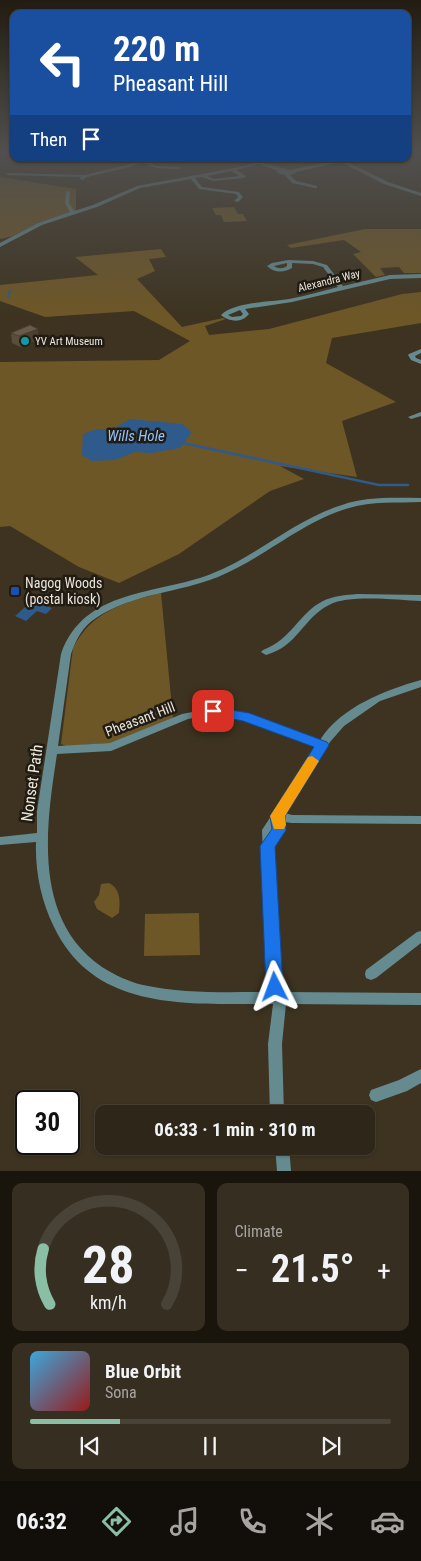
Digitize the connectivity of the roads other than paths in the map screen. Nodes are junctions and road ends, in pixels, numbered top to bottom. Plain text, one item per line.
1 (69, 207) edge
2 (91, 207) edge
3 (73, 214) junction
4 (0, 245) edge
5 (289, 262) dead end
6 (421, 276) edge
7 (342, 288) junction
8 (241, 308) dead end
9 (421, 351) edge
10 (421, 362) edge
11 (421, 414) edge
12 (411, 417) dead end
13 (421, 500) edge
14 (421, 598) edge
15 (266, 652) dead end
16 (421, 683) edge
17 (322, 745) junction
18 (52, 750) junction
19 (278, 816) junction
20 (421, 820) edge
21 (41, 837) junction
22 (0, 841) edge
23 (420, 938) edge
24 (371, 974) dead end
25 (278, 998) junction
26 (421, 999) edge
27 (421, 1076) edge
28 (376, 1095) dead end
29 (277, 1105) edge
30 (283, 1155) edge
31 (284, 1171) edge

1 - 3 street
2 - 3 street
3 - 4 street
5 - 7 street
6 - 7 street, Alexandra Way
7 - 8 street, Alexandra Way
9 - 10 street
11 - 12 street
13 - 18 street, Nonset Path
14 - 15 street
16 - 17 street
17 - 18 street, Pheasant Hill
17 - 19 street
18 - 21 street, Nonset Path
19 - 20 street
19 - 25 street
21 - 22 street
21 - 25 street, Nonset Path
23 - 24 street
25 - 26 street, Nonset Path
25 - 29 street
27 - 28 street
30 - 31 street

